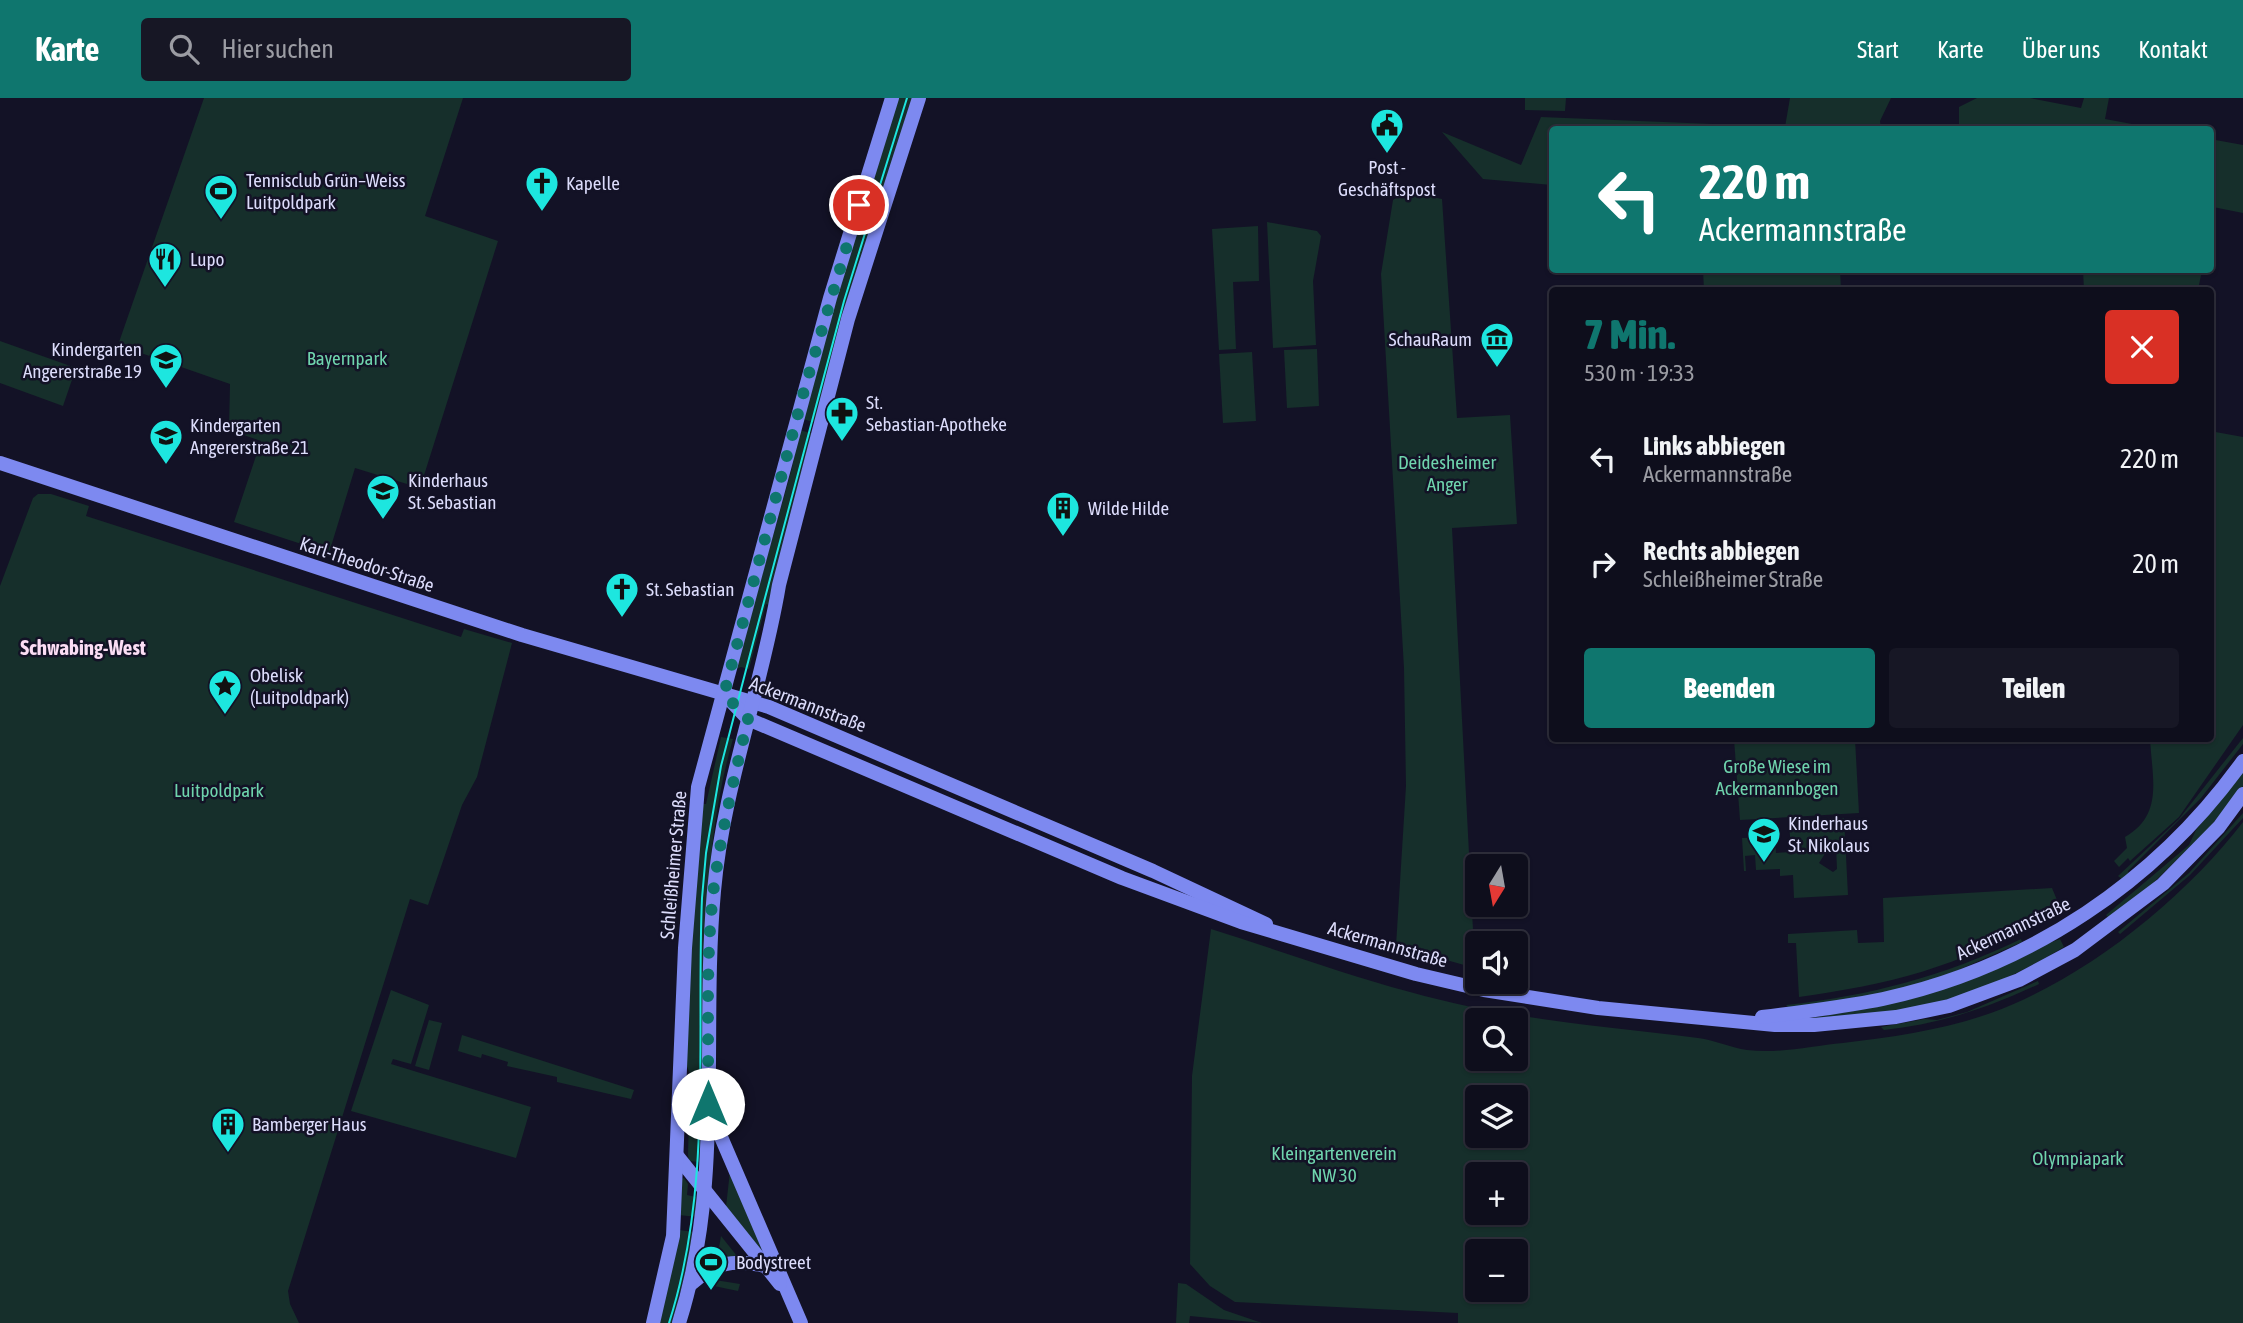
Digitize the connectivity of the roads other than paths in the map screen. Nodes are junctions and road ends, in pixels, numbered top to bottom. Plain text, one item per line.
1 (892, 98) edge
2 (919, 98) edge
3 (0, 463) edge
4 (724, 694) junction
5 (753, 702) junction
6 (748, 719) junction
7 (2243, 761) edge
8 (2243, 794) edge
9 (1277, 931) junction
10 (1740, 1020) junction
11 (708, 1104) junction
12 (678, 1157) junction
13 (706, 1194) junction
14 (765, 1266) junction
15 (691, 1284) junction
16 (788, 1292) junction
17 (653, 1323) edge
18 (679, 1323) edge
19 (801, 1323) edge

1 - 4 main road, Schleißheimer Straße
2 - 5 main road
3 - 4 main road, Karl-Theodor-Straße
4 - 5 main road, Ackermannstraße
4 - 6 main road, Ackermannstraße
4 - 12 main road, Schleißheimer Straße
5 - 6 main road
5 - 9 main road, Ackermannstraße
6 - 9 main road, Ackermannstraße
6 - 11 main road
7 - 10 main road, Ackermannstraße
8 - 10 main road, Ackermannstraße
9 - 10 main road, Ackermannstraße
11 - 13 main road
11 - 16 main road
12 - 13 main road
12 - 17 main road, Schleißheimer Straße
13 - 14 main road
13 - 15 main road
14 - 15 main road
14 - 16 main road
15 - 18 main road
16 - 19 main road

